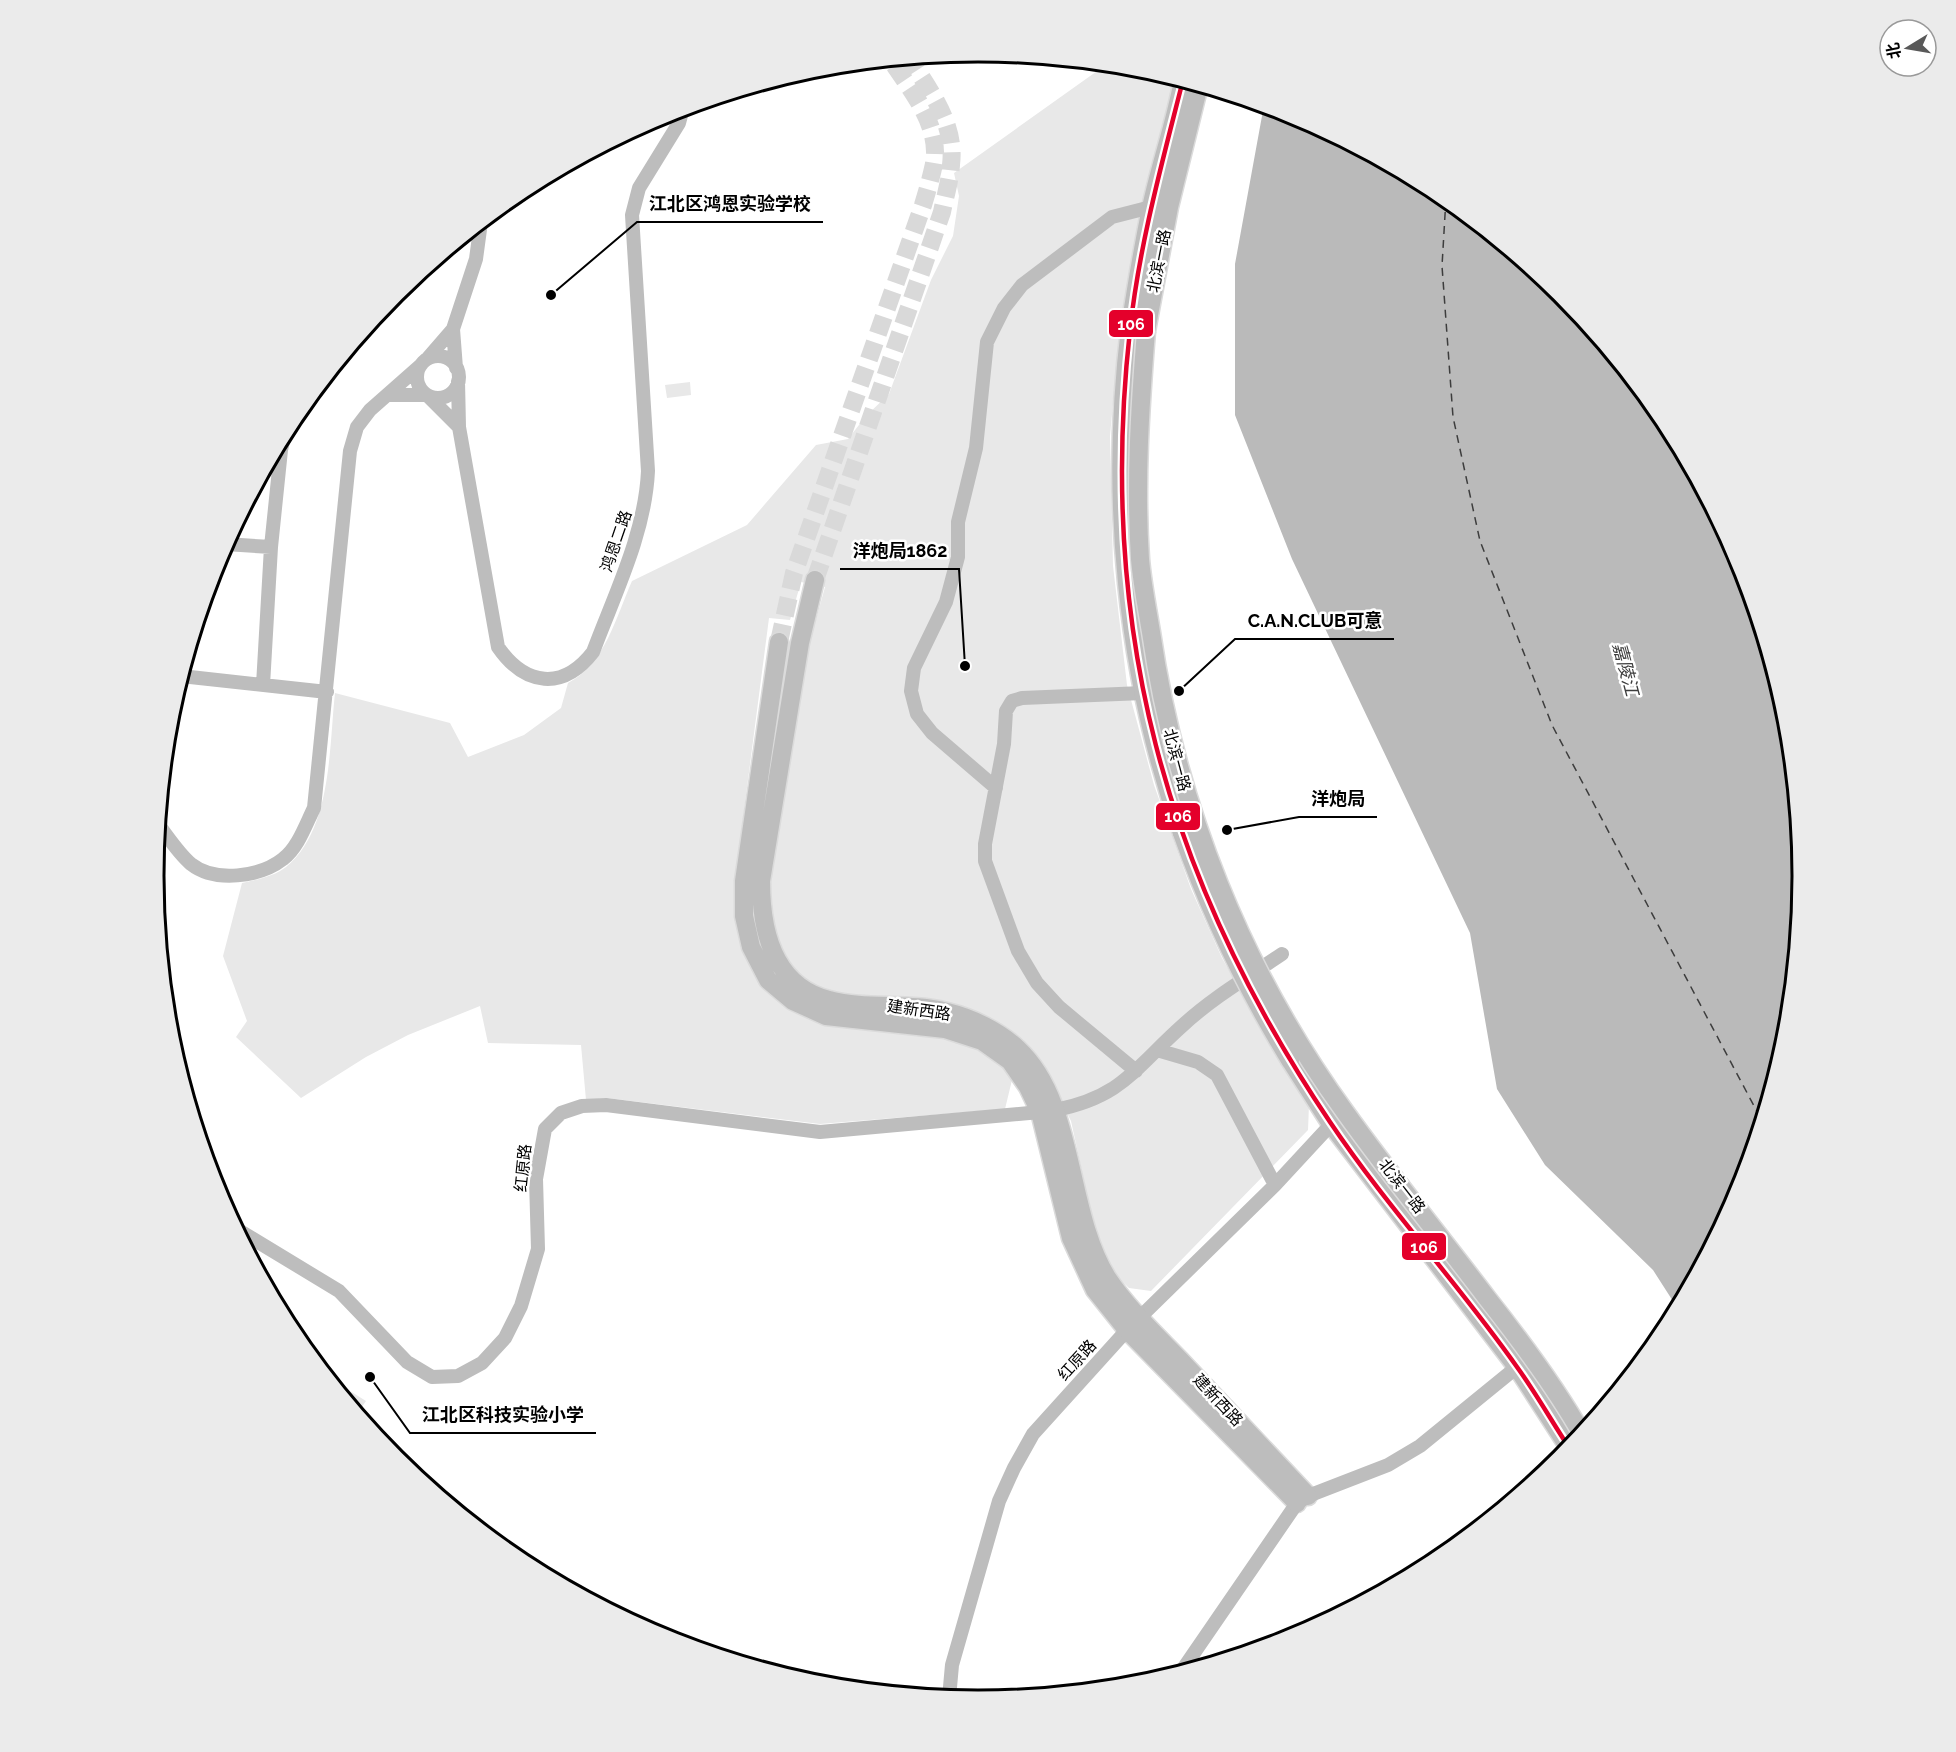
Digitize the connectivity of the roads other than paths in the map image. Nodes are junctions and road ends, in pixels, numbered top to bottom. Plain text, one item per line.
1 (1181, 87) edge
2 (1197, 92) edge
3 (680, 119) edge
4 (1151, 207) junction
5 (480, 232) edge
6 (453, 329) junction
7 (424, 362) junction
8 (457, 375) junction
9 (389, 395) junction
10 (428, 395) junction
11 (459, 427) junction
12 (281, 455) edge
13 (234, 545) edge
14 (271, 547) junction
15 (815, 579) tunnel mouth
16 (779, 642) tunnel mouth
17 (188, 677) edge
18 (264, 685) junction
19 (327, 692) junction
20 (1143, 693) junction
21 (996, 788) junction
22 (165, 832) edge
23 (1282, 954) dead end
24 (1158, 1050) junction
25 (1136, 1071) junction
26 (1047, 1111) junction
27 (1337, 1118) junction
28 (1275, 1185) junction
29 (247, 1235) edge
30 (1133, 1324) junction
31 (1516, 1367) junction
32 (1577, 1427) edge
33 (1564, 1441) edge
34 (1303, 1500) junction
35 (1187, 1663) edge
36 (950, 1689) edge

1 - 4 main road, 北滨一路
2 - 27 main road, 北滨一路, bridge
3 - 11 street, 鸿恩二路
4 - 20 main road, 北滨一路
4 - 21 street
5 - 6 street
6 - 7 street
6 - 8 street, 鸿恩二路
7 - 8 street
7 - 9 street
7 - 10 street
8 - 10 street
8 - 11 street, 鸿恩二路
9 - 10 street
9 - 19 street
10 - 11 street
12 - 14 street
13 - 14 street
14 - 18 street
15 - 26 main road, 建新西路
16 - 26 main road, 建新西路
17 - 18 street
18 - 19 street
19 - 22 street
20 - 21 street
20 - 27 main road, 北滨一路, bridge
21 - 25 street
23 - 24 street, 红原路
24 - 25 street, 红原路
24 - 28 street
25 - 26 street, 红原路
26 - 29 street, 红原路
26 - 30 main road, 建新西路
27 - 28 street, 红原路
27 - 31 main road, 北滨一路
27 - 32 main road, 北滨一路, bridge
28 - 30 street, 红原路
30 - 34 main road, 建新西路
30 - 36 street, 红原路
31 - 33 main road, 北滨一路
31 - 34 street
34 - 35 street

